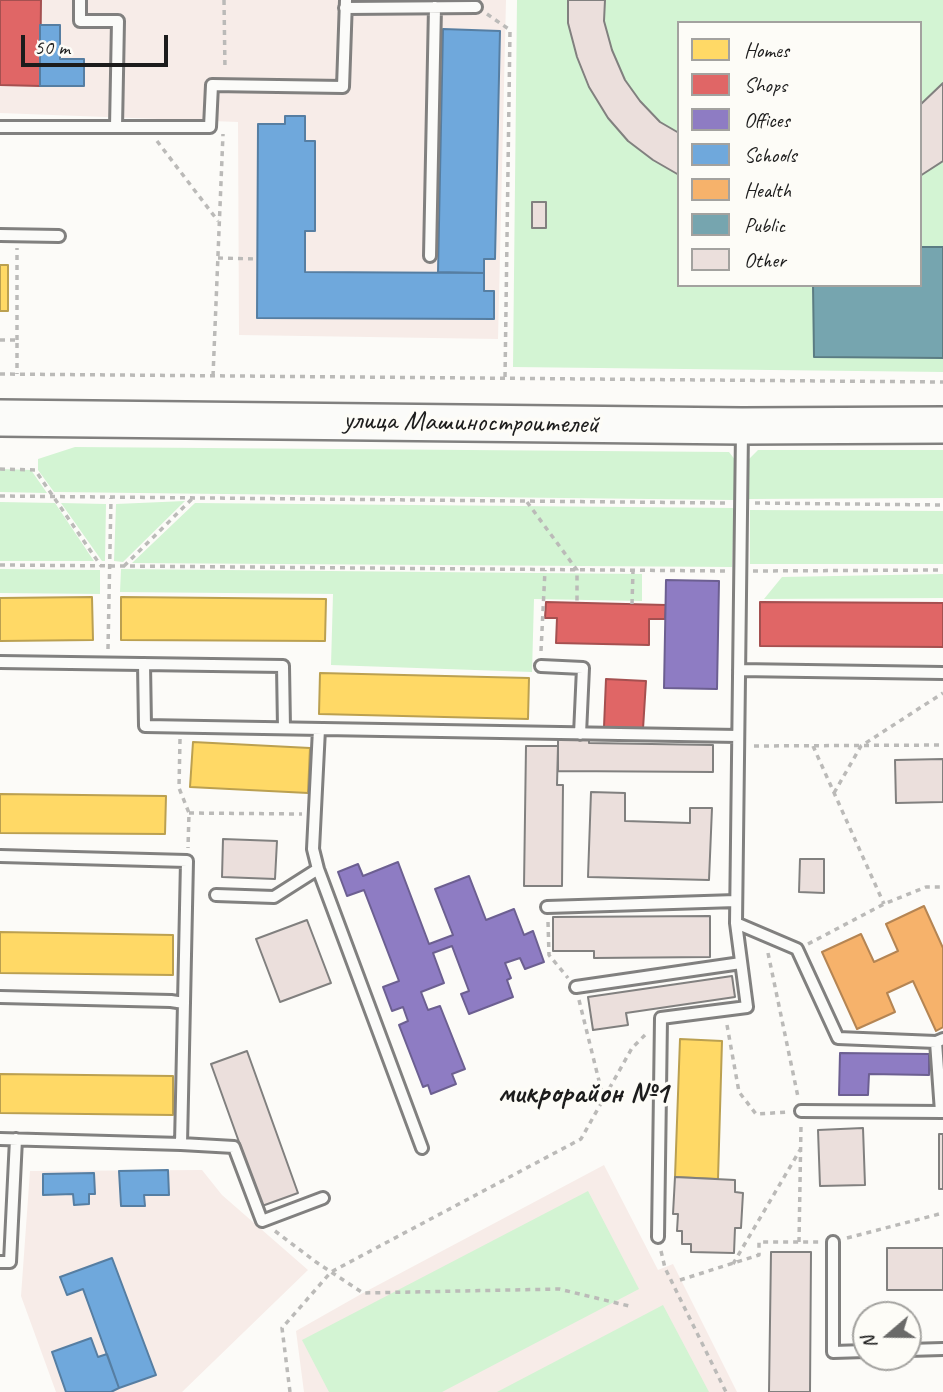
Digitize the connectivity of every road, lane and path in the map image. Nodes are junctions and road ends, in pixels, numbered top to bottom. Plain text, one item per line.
1 (80, 0) edge
2 (224, 0) edge
3 (345, 4) edge
4 (435, 7) junction
5 (476, 7) joint
6 (225, 86) junction
7 (0, 127) edge
8 (116, 127) junction
9 (147, 127) junction
10 (223, 127) dead end
11 (219, 223) junction
12 (0, 235) edge
13 (59, 236) dead end
14 (9, 244) dead end
15 (430, 256) dead end
16 (218, 258) junction
17 (258, 259) dead end
18 (0, 340) edge
19 (17, 340) junction
20 (0, 374) edge
21 (17, 374) junction
22 (213, 376) junction
23 (505, 379) junction
24 (943, 382) edge
25 (0, 418) edge
26 (943, 425) edge
27 (743, 426) junction
28 (0, 469) edge
29 (0, 496) edge
30 (54, 497) junction
31 (111, 498) junction
32 (192, 498) junction
33 (527, 501) junction
34 (741, 503) junction
35 (943, 505) edge
36 (0, 565) edge
37 (101, 566) junction
38 (110, 566) junction
39 (124, 566) junction
40 (545, 569) junction
41 (577, 570) junction
42 (634, 570) junction
43 (943, 570) edge
44 (740, 571) junction
45 (576, 603) dead end
46 (632, 604) dead end
47 (0, 662) edge
48 (108, 663) junction
49 (144, 664) junction
50 (541, 666) joint
51 (738, 670) junction
52 (943, 673) edge
53 (943, 693) edge
54 (180, 727) junction
55 (284, 728) junction
56 (319, 729) junction
57 (580, 734) junction
58 (738, 741) junction
59 (943, 745) edge
60 (813, 746) junction
61 (861, 746) junction
62 (834, 793) junction
63 (190, 813) junction
64 (315, 814) junction
65 (0, 856) edge
66 (187, 861) junction
67 (318, 869) junction
68 (943, 887) edge
69 (216, 895) dead end
70 (736, 901) junction
71 (884, 904) junction
72 (547, 907) dead end
73 (736, 923) junction
74 (764, 935) junction
75 (797, 949) junction
76 (741, 963) junction
77 (576, 987) dead end
78 (0, 997) edge
79 (184, 1003) junction
80 (724, 1010) junction
81 (661, 1018) junction
82 (939, 1041) edge
83 (801, 1111) junction
84 (942, 1112) edge
85 (0, 1139) edge
86 (16, 1139) junction
87 (181, 1144) junction
88 (422, 1148) dead end
89 (801, 1148) junction
90 (323, 1198) dead end
91 (943, 1213) edge
92 (262, 1221) junction
93 (658, 1237) joint
94 (799, 1242) junction
95 (833, 1242) junction
96 (0, 1262) edge
97 (733, 1264) junction
98 (331, 1272) junction
99 (680, 1280) dead end
100 (629, 1306) dead end
101 (943, 1349) edge
102 (922, 1350) edge
103 (852, 1351) edge
104 (290, 1392) edge
105 (726, 1392) edge

1 - 8 lane
2 - 6 path
3 - 4 lane
3 - 6 lane
4 - 5 lane
4 - 15 lane
5 - 23 path
6 - 9 lane
7 - 8 lane
8 - 9 lane
9 - 11 path
10 - 11 path
11 - 16 path
12 - 13 lane
14 - 19 path
16 - 17 path
16 - 22 path
18 - 19 path
19 - 21 path
20 - 21 path
21 - 22 path
22 - 23 path
23 - 24 path
25 - 27 main road, улица Машиностроителей
26 - 27 main road, улица Машиностроителей
27 - 34 lane
28 - 30 path
29 - 30 path
30 - 31 path
30 - 37 path
31 - 32 path
31 - 38 path
32 - 33 path
32 - 39 path
33 - 34 path
33 - 41 path
34 - 35 path
34 - 44 lane
36 - 37 path
37 - 38 path
38 - 39 path
38 - 48 path
39 - 40 path
40 - 41 path
40 - 50 path
41 - 42 path
41 - 45 path
42 - 44 path
42 - 46 path
43 - 44 path
44 - 51 lane
47 - 48 lane
48 - 49 lane
49 - 54 lane
49 - 55 lane
50 - 57 lane
51 - 52 lane
51 - 58 lane
53 - 61 path
54 - 55 lane
54 - 63 path
55 - 56 lane
56 - 57 lane
56 - 64 lane
57 - 58 lane
58 - 60 path
58 - 70 lane
59 - 61 path
60 - 61 path
60 - 62 path
61 - 62 path
62 - 71 path
63 - 64 path
63 - 66 path
64 - 67 lane
65 - 66 lane
66 - 79 lane
67 - 69 lane
67 - 88 lane
68 - 71 path
70 - 72 lane
70 - 73 lane
71 - 75 path
73 - 74 lane
73 - 76 lane
74 - 75 lane
74 - 83 path
75 - 82 lane
76 - 77 lane
76 - 80 lane
78 - 79 lane
79 - 87 lane
80 - 81 lane
80 - 83 path
81 - 93 lane
81 - 98 path
82 - 84 lane
83 - 84 lane
83 - 89 path
85 - 86 lane
86 - 87 lane
86 - 96 lane
87 - 92 lane
89 - 94 path
89 - 97 path
90 - 92 lane
91 - 95 path
92 - 98 path
93 - 105 path
94 - 95 path
94 - 97 path
95 - 103 lane
97 - 99 path
98 - 100 path
98 - 104 path
101 - 102 lane

